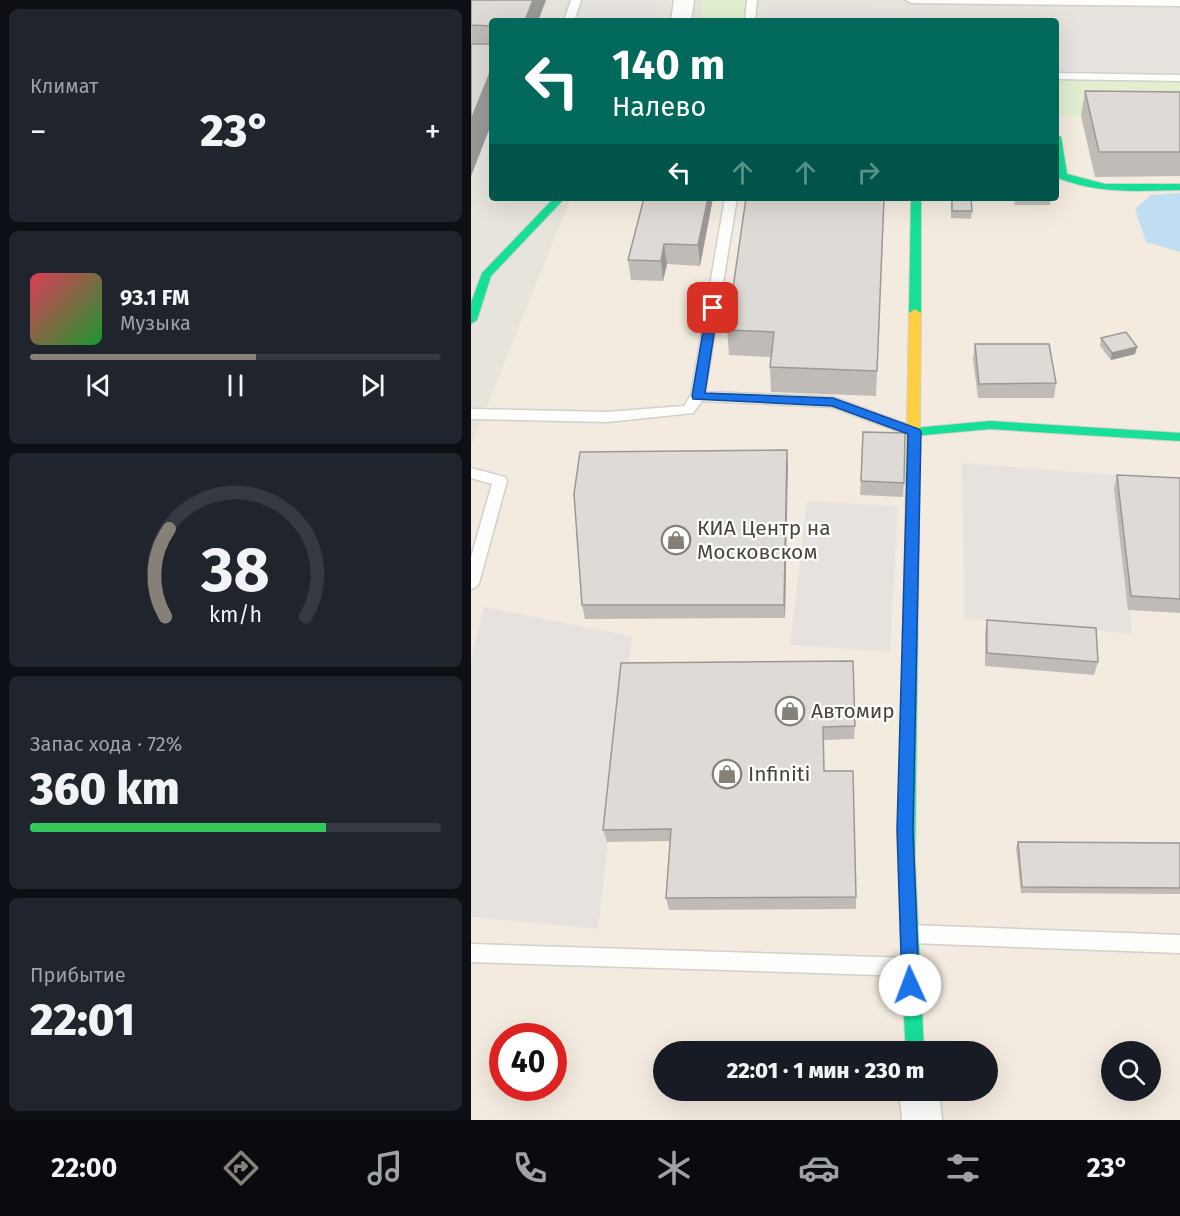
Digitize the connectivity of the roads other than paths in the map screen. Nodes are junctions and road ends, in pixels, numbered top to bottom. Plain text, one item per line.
1 (576, 0) edge
2 (684, 0) edge
3 (752, 0) edge
4 (911, 0) edge
5 (1180, 3) edge
6 (570, 18) edge
7 (681, 18) edge
8 (750, 18) edge
9 (1059, 76) edge
10 (1180, 78) edge
11 (1059, 156) edge
12 (1180, 187) edge
13 (557, 201) edge
14 (730, 201) edge
15 (917, 201) edge
16 (471, 320) edge
17 (698, 396) junction
18 (471, 414) edge
19 (914, 432) junction
20 (1180, 437) edge
21 (471, 473) edge
22 (471, 583) edge
23 (908, 934) junction
24 (1180, 944) edge
25 (471, 953) edge
26 (910, 967) junction
27 (914, 1041) edge
28 (920, 1101) edge
29 (922, 1120) edge

1 - 6 lane
2 - 7 street
3 - 8 lane
4 - 5 lane
9 - 10 lane
11 - 12 street
13 - 16 street
14 - 17 lane
15 - 19 street
17 - 18 lane
17 - 19 lane
19 - 20 street
19 - 23 street
21 - 22 lane
23 - 24 lane
23 - 26 street
25 - 26 lane
26 - 27 street
28 - 29 street

